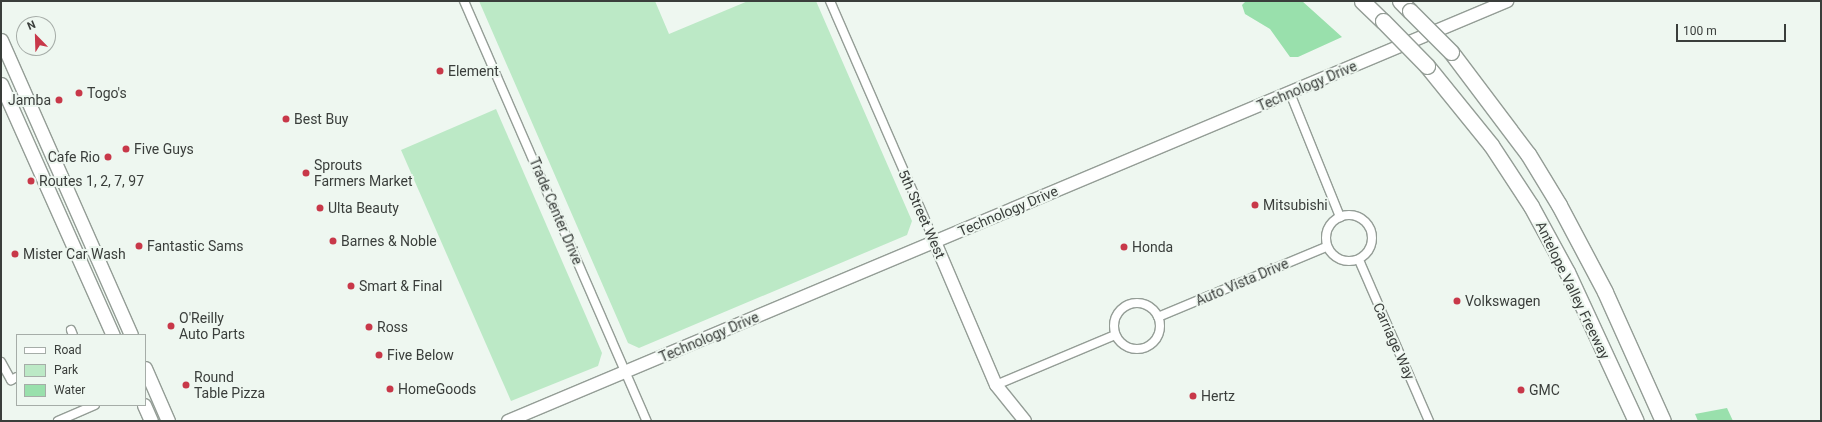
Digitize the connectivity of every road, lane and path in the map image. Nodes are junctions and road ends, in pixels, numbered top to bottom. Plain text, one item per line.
1 (464, 1) edge
2 (830, 1) edge
3 (1362, 1) edge
4 (1400, 1) edge
5 (1507, 1) edge
6 (1, 40) edge
7 (1, 52) edge
8 (12, 65) junction
9 (1, 84) edge
10 (1290, 93) junction
11 (1340, 217) junction
12 (935, 242) junction
13 (1326, 247) junction
14 (1359, 260) junction
15 (1158, 317) junction
16 (114, 334) edge
17 (131, 334) edge
18 (1115, 335) junction
19 (2, 362) edge
20 (146, 370) edge
21 (626, 372) junction
22 (14, 379) edge
23 (996, 385) junction
24 (93, 406) edge
25 (144, 406) edge
26 (58, 421) edge
27 (151, 421) edge
28 (168, 421) edge
29 (508, 421) edge
30 (647, 421) edge
31 (1025, 421) edge
32 (1429, 421) edge
33 (1636, 421) edge
34 (1663, 421) edge

1 - 21 street, Trade Center Drive
2 - 12 street, 5th Street West
3 - 33 highway, Antelope Valley Freeway, bridge
4 - 34 highway, Antelope Valley Freeway, bridge
5 - 10 main road, Technology Drive
6 - 8 main road
7 - 8 main road
8 - 17 main road
9 - 16 main road
10 - 11 street
10 - 12 main road, Technology Drive
11 - 13 street
11 - 14 street
12 - 21 main road, Technology Drive
12 - 23 main road, 5th Street West
13 - 14 street
13 - 15 street, Auto Vista Drive
14 - 32 street, Carriage Way
15 - 18 street
15 - 18 street
18 - 23 street
19 - 22 street
20 - 28 main road
21 - 29 main road, Technology Drive
21 - 30 street, Trade Center Drive
23 - 31 main road, 5th Street West
24 - 26 street
25 - 27 main road

